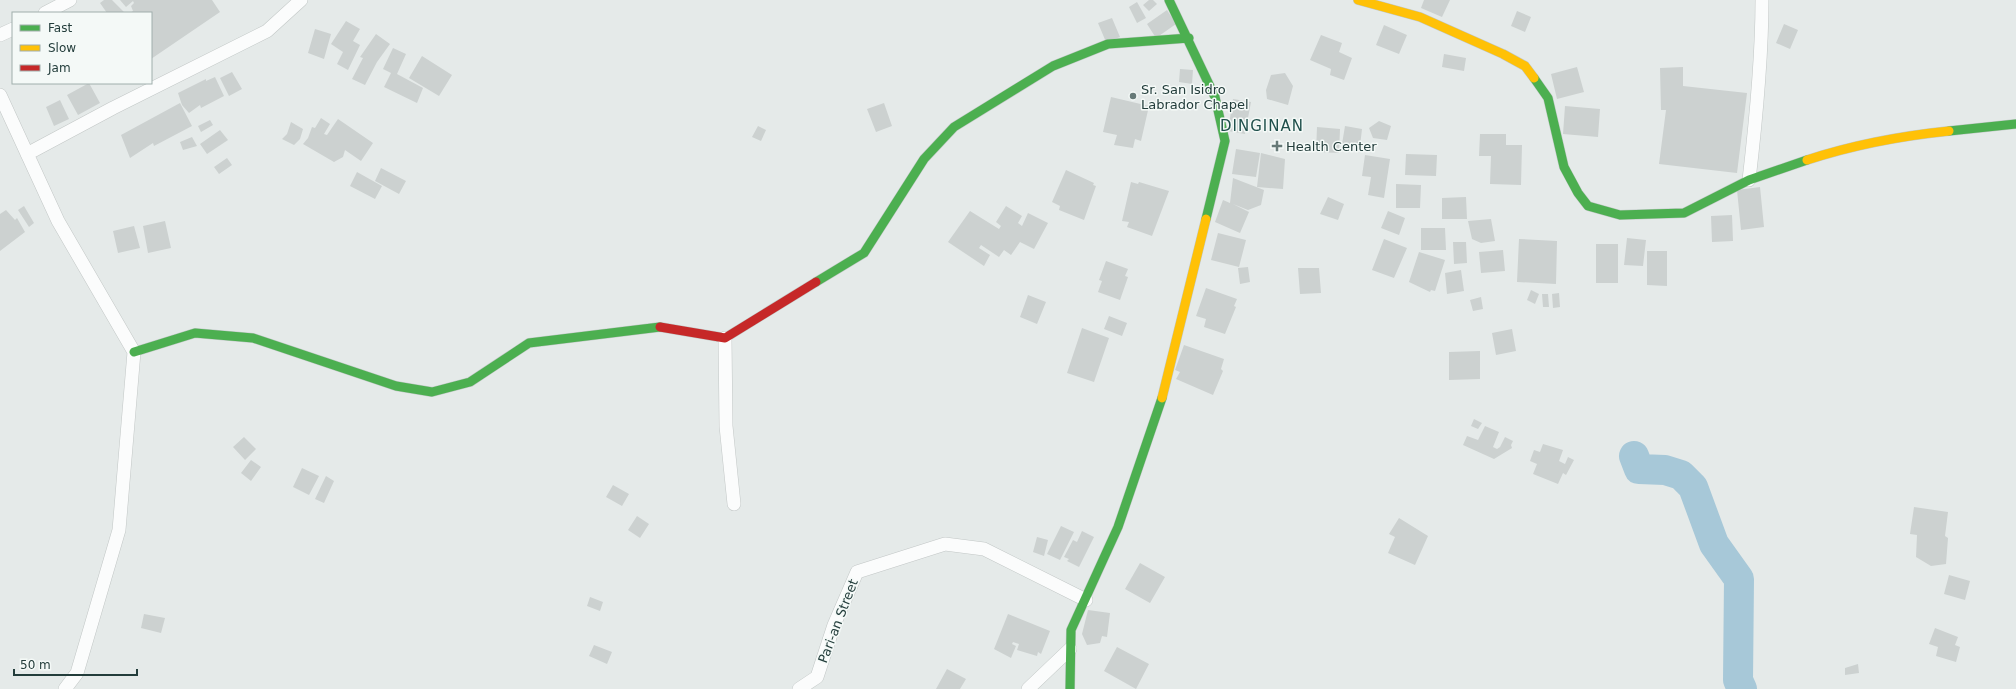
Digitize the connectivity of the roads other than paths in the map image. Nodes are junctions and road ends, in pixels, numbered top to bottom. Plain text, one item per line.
1 (70, 0) edge
2 (301, 0) edge
3 (1169, 0) edge
4 (1358, 0) edge
5 (1762, 0) edge
6 (47, 12) edge
7 (12, 29) edge
8 (0, 35) edge
9 (1189, 38) junction
10 (0, 95) edge
11 (2016, 124) edge
12 (27, 154) junction
13 (1749, 180) junction
14 (726, 338) junction
15 (134, 352) junction
16 (734, 504) dead end
17 (1086, 600) junction
18 (1070, 649) junction
19 (66, 689) edge
20 (799, 689) edge
21 (1028, 689) edge
22 (1070, 689) edge

1 - 6 street
2 - 12 street
3 - 9 street
4 - 13 street
5 - 13 street
7 - 8 street
9 - 14 street
9 - 17 street
10 - 12 street
11 - 13 street
12 - 15 street
14 - 15 street
14 - 16 street
15 - 19 street
17 - 18 street
17 - 20 street, Pari-an Street
18 - 21 street
18 - 22 street

